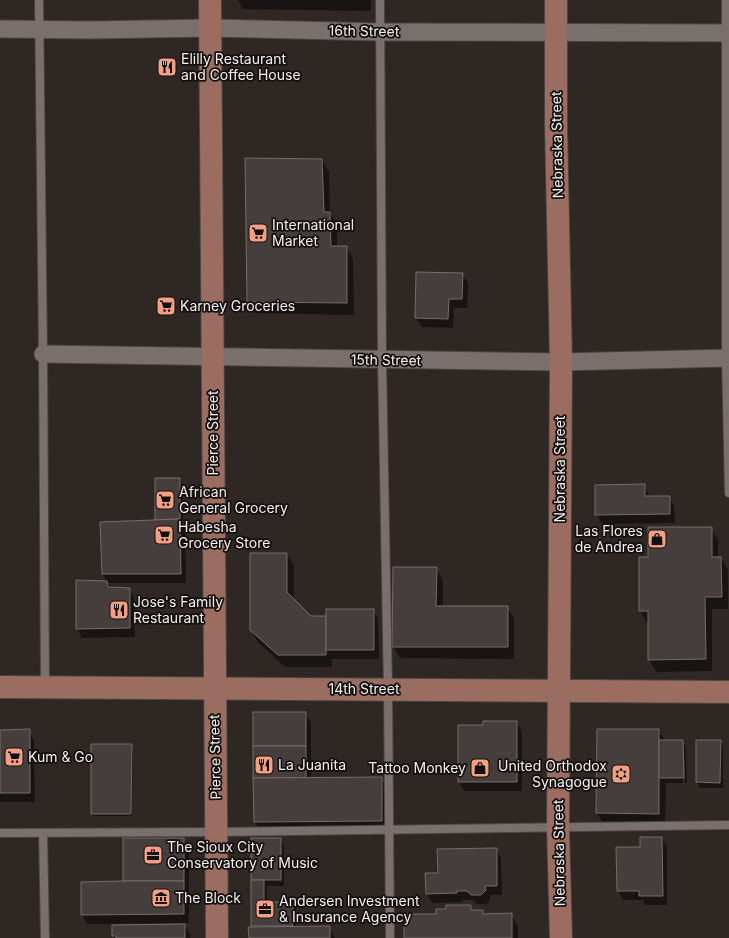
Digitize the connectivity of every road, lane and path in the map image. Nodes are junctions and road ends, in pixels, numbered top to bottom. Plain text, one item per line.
1 (38, 0) edge
2 (210, 0) edge
3 (380, 0) edge
4 (556, 0) edge
5 (726, 0) edge
6 (210, 28) junction
7 (0, 29) edge
8 (38, 30) junction
9 (381, 32) junction
10 (557, 32) junction
11 (728, 33) edge
12 (43, 354) junction
13 (212, 357) junction
14 (728, 358) edge
15 (382, 360) junction
16 (561, 362) junction
17 (729, 493) edge
18 (0, 687) edge
19 (45, 687) junction
20 (214, 689) junction
21 (388, 689) junction
22 (559, 690) junction
23 (729, 692) edge
24 (729, 825) edge
25 (558, 828) junction
26 (389, 829) junction
27 (43, 832) junction
28 (216, 832) junction
29 (0, 833) edge
30 (45, 938) edge
31 (217, 938) edge
32 (390, 938) edge
33 (561, 938) edge

1 - 8 lane
2 - 6 main road, Pierce Street
3 - 9 lane
4 - 10 main road, Nebraska Street
5 - 11 lane
6 - 8 street, 16th Street
6 - 9 street, 16th Street
6 - 13 main road, Pierce Street
7 - 8 street, 16th Street
8 - 12 lane
9 - 10 street, 16th Street
9 - 15 lane
10 - 11 street, 16th Street
10 - 16 main road, Nebraska Street
11 - 14 lane
12 - 13 street, 15th Street
12 - 19 lane
13 - 15 street, 15th Street
13 - 20 main road, Pierce Street
14 - 16 street, 15th Street
14 - 17 lane
15 - 16 street, 15th Street
15 - 21 lane
16 - 22 main road, Nebraska Street
18 - 19 main road, 14th Street
19 - 20 main road, 14th Street
20 - 21 main road, 14th Street
20 - 28 main road, Pierce Street
21 - 22 main road, 14th Street
21 - 26 lane
22 - 23 main road, 14th Street
22 - 25 main road, Nebraska Street
24 - 25 lane
25 - 26 lane
25 - 33 main road, Nebraska Street
26 - 28 lane
26 - 32 lane
27 - 28 lane
27 - 29 lane
27 - 30 lane
28 - 31 main road, Pierce Street

